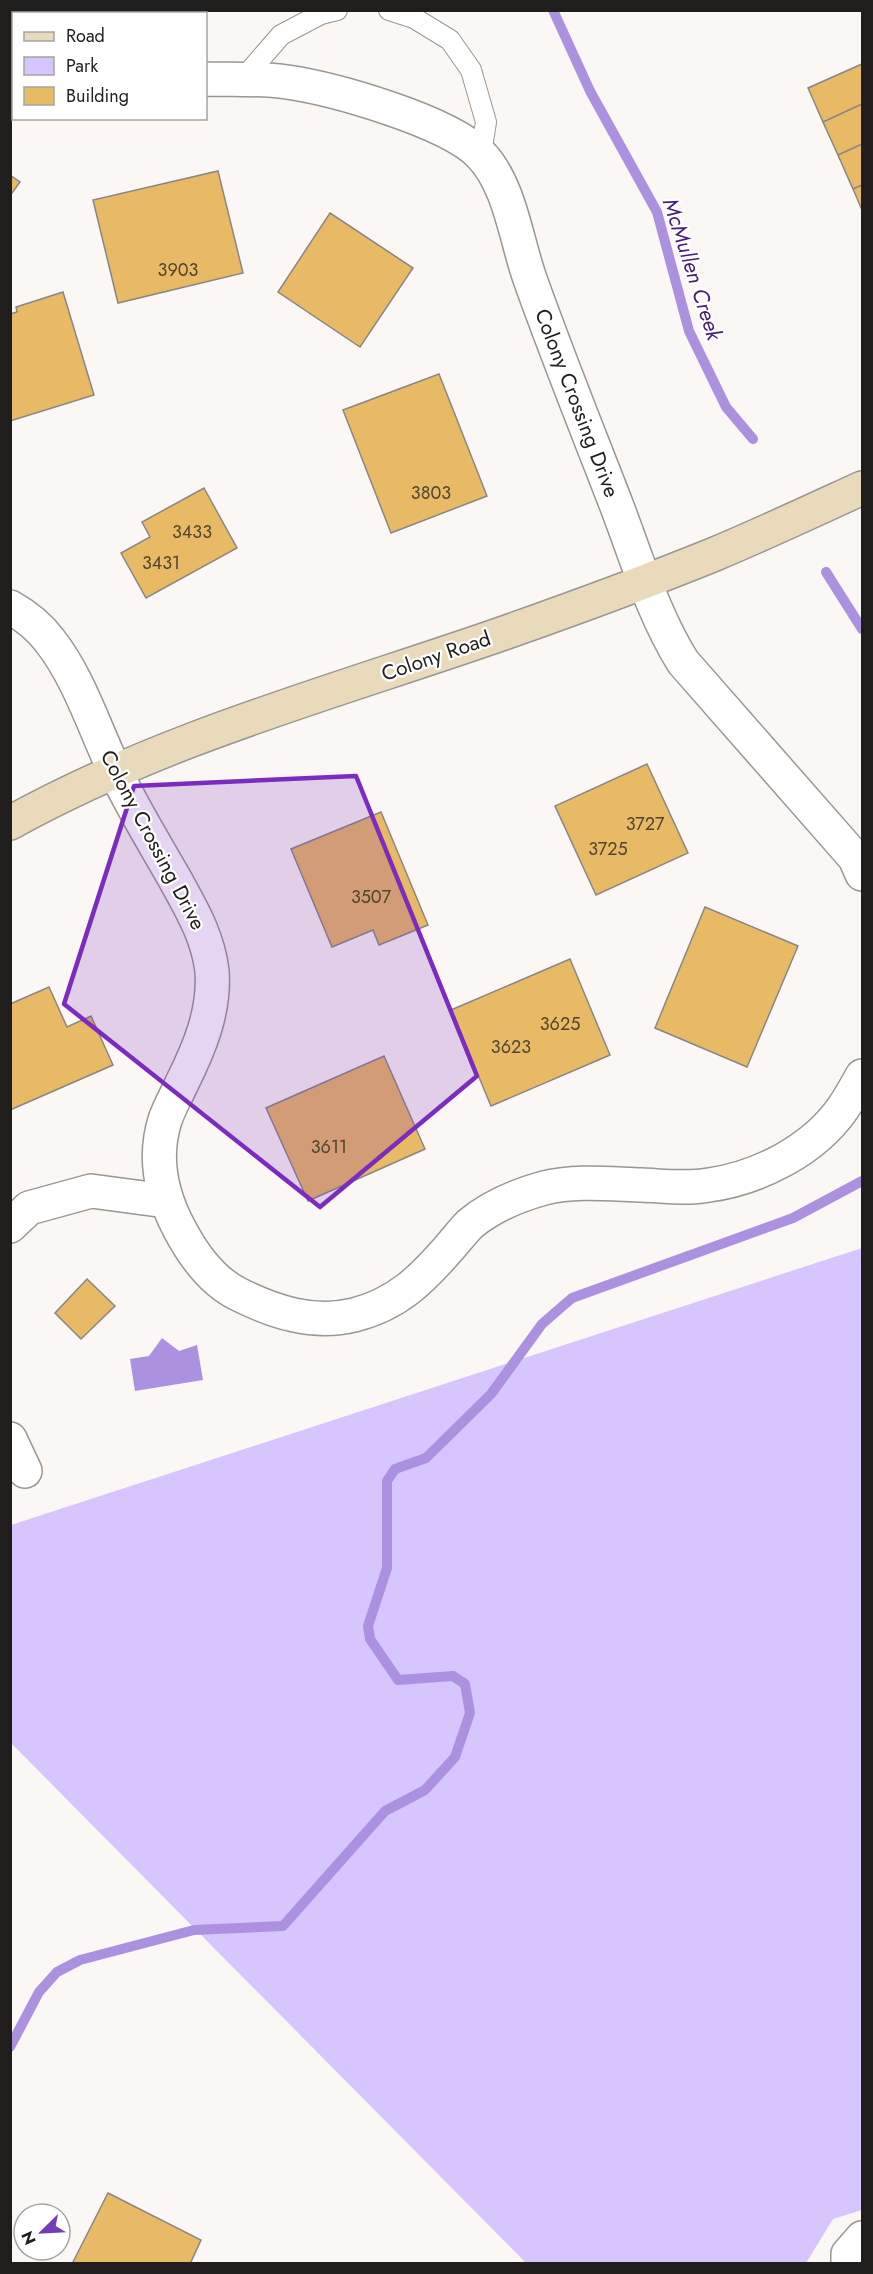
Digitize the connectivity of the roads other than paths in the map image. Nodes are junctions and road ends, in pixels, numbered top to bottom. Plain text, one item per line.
1 (337, 10) edge
2 (389, 10) edge
3 (207, 79) edge
4 (242, 80) junction
5 (481, 154) junction
6 (862, 488) edge
7 (646, 581) junction
8 (10, 607) edge
9 (116, 772) junction
10 (10, 823) edge
11 (862, 874) edge
12 (862, 1076) edge
13 (166, 1201) junction
14 (10, 1226) edge
15 (10, 1439) edge
16 (25, 1471) dead end
17 (862, 2238) edge
18 (848, 2264) edge

1 - 4 lane
2 - 5 lane
3 - 4 street, Colony Crossing Drive
4 - 5 street, Colony Crossing Drive
5 - 7 street, Colony Crossing Drive
6 - 7 main road, Colony Road
7 - 9 main road, Colony Road
7 - 11 street, Colony Crossing Drive
8 - 9 street, Colony Crossing Drive
9 - 10 main road, Colony Road
9 - 13 street, Colony Crossing Drive
12 - 13 street, Colony Crossing Drive
13 - 14 street
15 - 16 street
17 - 18 street

